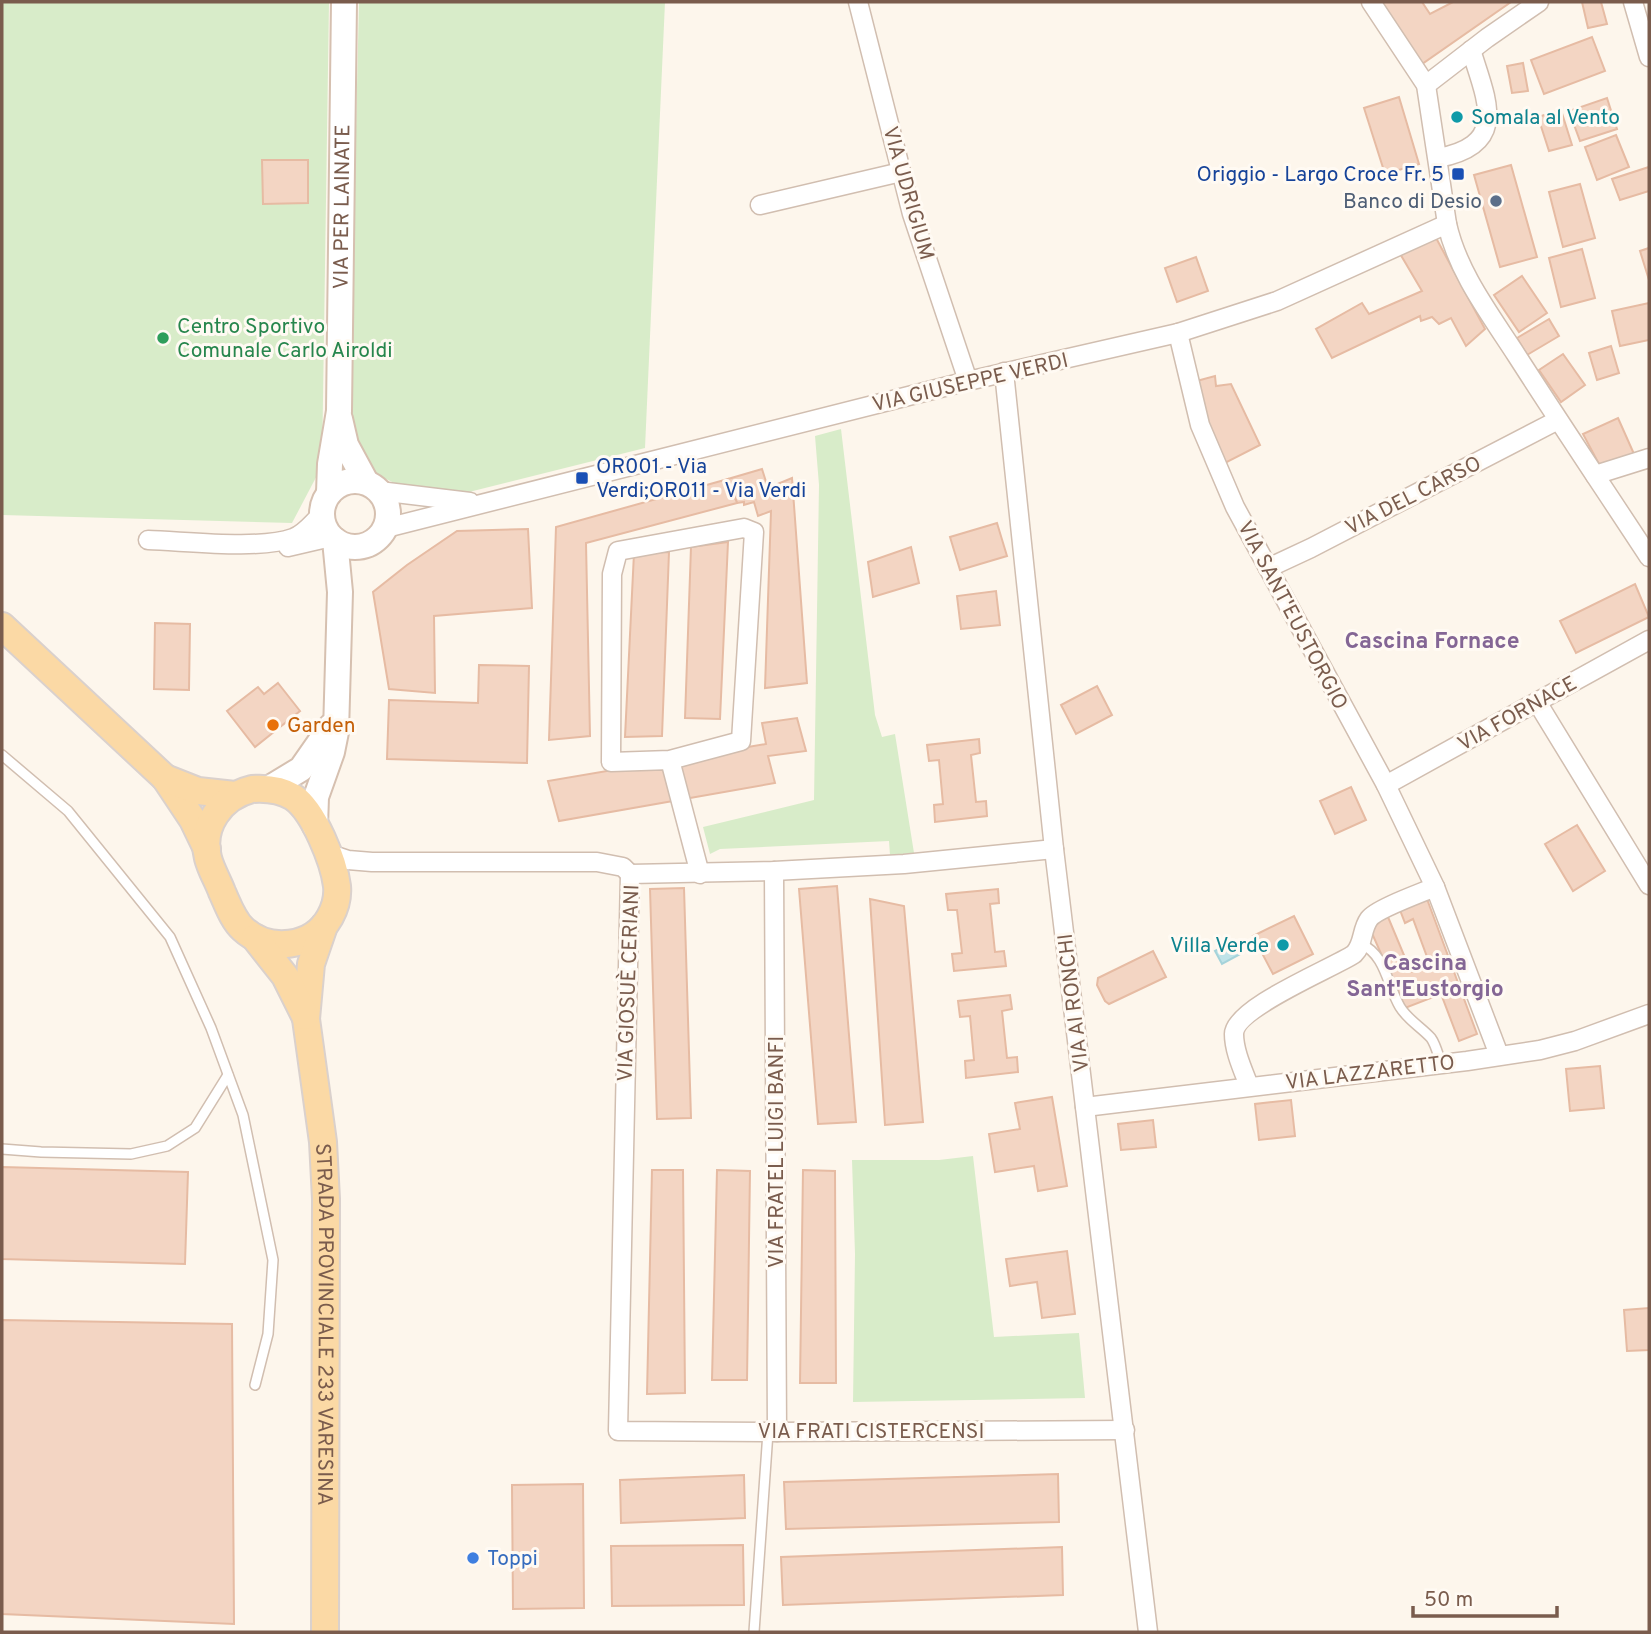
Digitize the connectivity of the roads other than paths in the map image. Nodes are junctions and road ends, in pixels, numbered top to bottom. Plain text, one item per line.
1 (344, 2) edge
2 (858, 2) edge
3 (1371, 2) edge
4 (1539, 2) edge
5 (1633, 2) edge
6 (1471, 50) junction
7 (1649, 57) edge
8 (1426, 85) junction
9 (1438, 158) junction
10 (901, 172) junction
11 (760, 205) dead end
12 (1447, 224) junction
13 (1178, 333) junction
14 (1004, 372) junction
15 (968, 381) junction
16 (339, 411) junction
17 (1558, 420) junction
18 (1649, 458) edge
19 (1595, 475) junction
20 (372, 487) junction
21 (326, 503) junction
22 (480, 503) junction
23 (386, 528) junction
24 (333, 539) junction
25 (148, 540) dead end
26 (267, 543) junction
27 (362, 547) junction
28 (1649, 557) edge
29 (1268, 568) junction
30 (340, 592) junction
31 (2, 626) edge
32 (1649, 640) edge
33 (1537, 702) junction
34 (335, 720) junction
35 (2, 755) edge
36 (670, 760) junction
37 (165, 778) junction
38 (1385, 785) junction
39 (268, 789) junction
40 (235, 795) junction
41 (315, 826) junction
42 (207, 849) junction
43 (1054, 849) junction
44 (327, 853) junction
45 (774, 872) junction
46 (630, 874) junction
47 (700, 874) junction
48 (1649, 885) edge
49 (1435, 887) junction
50 (324, 926) junction
51 (255, 938) junction
52 (1361, 944) junction
53 (1649, 1013) edge
54 (306, 1019) junction
55 (1499, 1055) junction
56 (1441, 1063) junction
57 (228, 1075) junction
58 (1249, 1086) junction
59 (1085, 1107) junction
60 (2, 1149) edge
61 (255, 1385) dead end
62 (1125, 1430) junction
63 (618, 1431) joint
64 (773, 1432) junction
65 (325, 1632) edge
66 (754, 1632) edge
67 (1148, 1632) edge

1 - 16 street, VIA PER LAINATE
2 - 10 street, VIA UDRIGIUM
3 - 8 street
4 - 6 street
5 - 7 street
6 - 8 street
6 - 9 street
8 - 9 street
9 - 12 street
10 - 11 street
10 - 15 street, VIA UDRIGIUM
12 - 13 street, VIA GIUSEPPE VERDI
12 - 17 street
13 - 14 street, VIA GIUSEPPE VERDI
13 - 29 street, VIA SANT'EUSTORGIO
14 - 15 street, VIA GIUSEPPE VERDI
14 - 43 street, VIA AI RONCHI
15 - 22 street, VIA GIUSEPPE VERDI
16 - 20 street, VIA PER LAINATE
16 - 21 street, VIA PER LAINATE
17 - 19 street
17 - 29 street, VIA DEL CARSO
18 - 19 street
19 - 28 street
20 - 21 street
20 - 22 street, VIA GIUSEPPE VERDI
20 - 23 street
21 - 24 street
21 - 26 street
22 - 23 street, VIA GIUSEPPE VERDI
23 - 27 street
24 - 26 street
24 - 27 street
24 - 30 street
25 - 26 street
27 - 30 street
29 - 38 street, VIA SANT'EUSTORGIO
30 - 34 street
31 - 37 main road
32 - 33 street, VIA FORNACE
33 - 38 street, VIA FORNACE
33 - 48 street
34 - 39 street
34 - 41 street
35 - 57 lane
36 - 36 street
36 - 47 street
37 - 40 main road
37 - 42 main road
38 - 49 street, VIA SANT'EUSTORGIO
39 - 40 main road
39 - 41 main road
40 - 42 main road
41 - 44 main road
42 - 51 main road
43 - 45 street, VIA GIOSUÈ CERIANI
43 - 59 street, VIA AI RONCHI
44 - 46 street
44 - 50 main road
45 - 47 street, VIA GIOSUÈ CERIANI
45 - 64 street, VIA FRATEL LUIGI BANFI
46 - 47 street, VIA GIOSUÈ CERIANI
46 - 63 street, VIA GIOSUÈ CERIANI
49 - 52 street
49 - 55 street, VIA SANT'EUSTORGIO
50 - 51 main road
50 - 54 main road
51 - 54 main road
52 - 56 lane
52 - 58 street
53 - 55 street, VIA LAZZARETTO
54 - 65 main road, STRADA PROVINCIALE 233 VARESINA
55 - 56 street, VIA LAZZARETTO
56 - 58 street, VIA LAZZARETTO
57 - 60 lane
57 - 61 lane
58 - 59 street, VIA LAZZARETTO
59 - 62 street, VIA AI RONCHI
62 - 64 street, VIA FRATI CISTERCENSI
62 - 67 street, VIA AI RONCHI
63 - 64 street, VIA FRATI CISTERCENSI
64 - 66 lane

